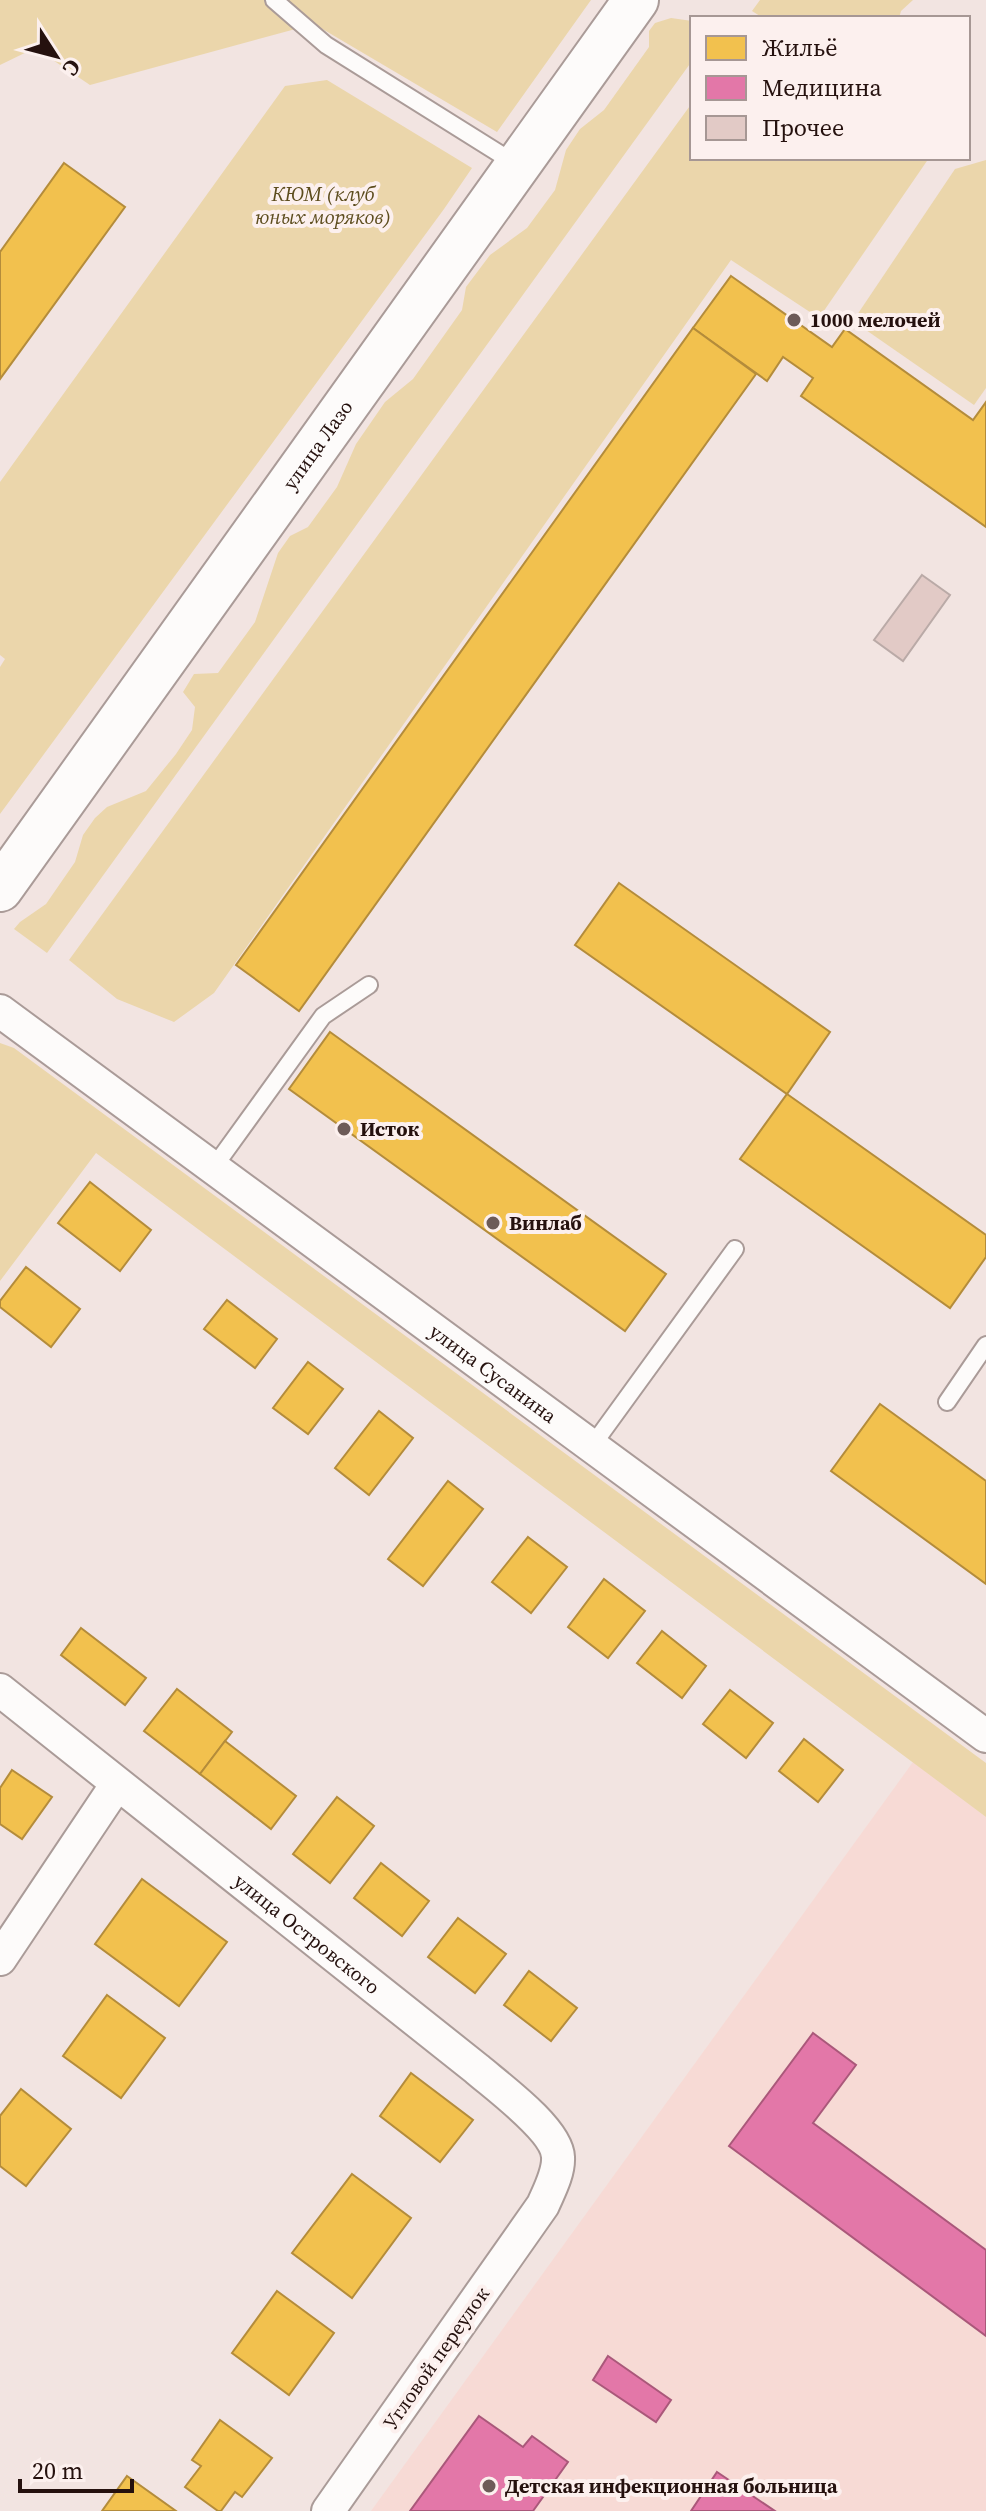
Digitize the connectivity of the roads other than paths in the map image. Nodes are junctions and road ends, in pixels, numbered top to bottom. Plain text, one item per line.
1 (274, 0) edge
2 (636, 0) edge
3 (518, 165) junction
4 (0, 889) edge
5 (369, 985) dead end
6 (0, 1011) edge
7 (214, 1167) junction
8 (735, 1249) dead end
9 (986, 1345) edge
10 (947, 1402) dead end
11 (592, 1446) junction
12 (0, 1690) edge
13 (986, 1736) edge
14 (117, 1784) junction
15 (0, 1959) edge
16 (543, 2205) joint
17 (328, 2511) edge

1 - 3 lane
2 - 3 main road, улица Лазо
3 - 4 main road, улица Лазо
5 - 7 lane
6 - 7 street, улица Сусанина
7 - 11 street, улица Сусанина
8 - 11 lane
9 - 10 lane
11 - 13 street, улица Сусанина
12 - 14 street, улица Островского
14 - 15 street
14 - 16 street, улица Островского
16 - 17 street, Угловой переулок

